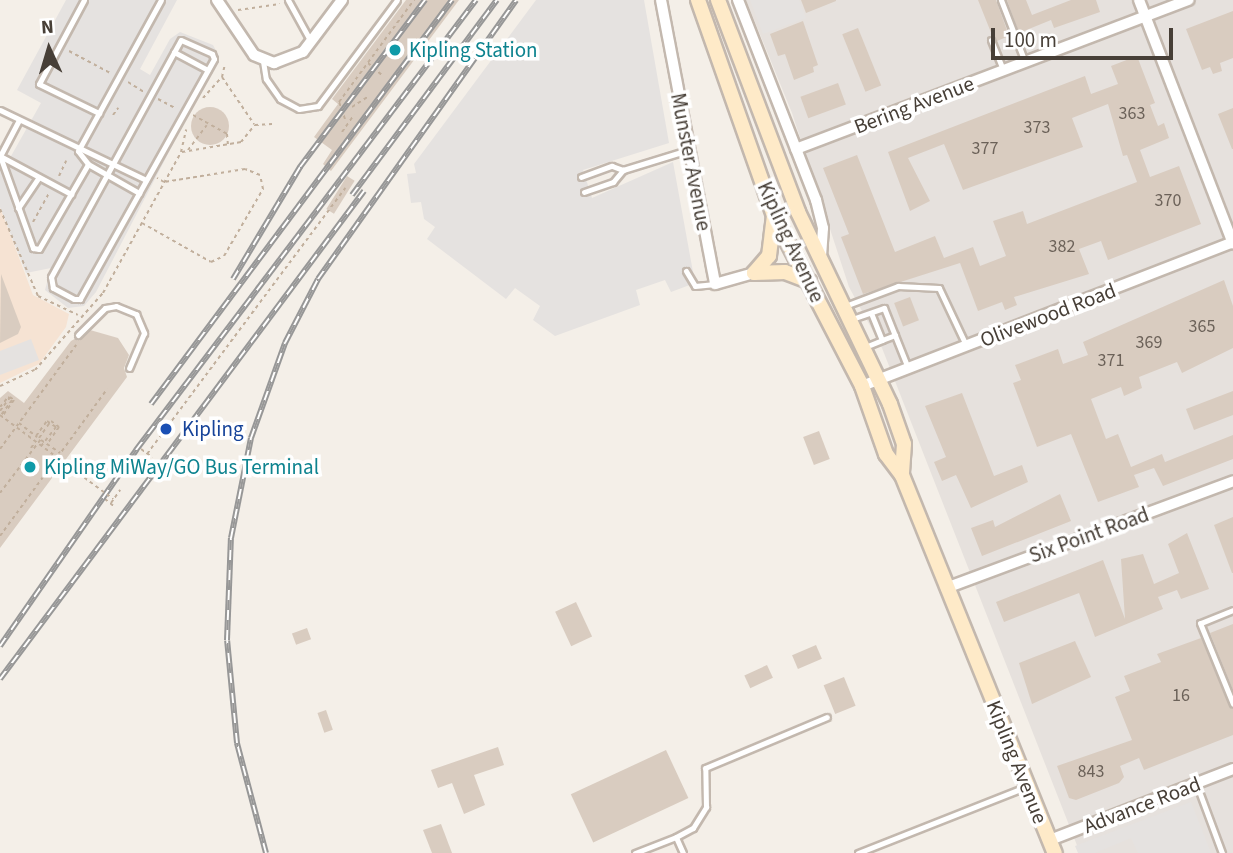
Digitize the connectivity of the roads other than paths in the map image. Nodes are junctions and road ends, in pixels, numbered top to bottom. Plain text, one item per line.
1 (84, 0) edge
2 (161, 0) edge
3 (217, 0) edge
4 (342, 0) edge
5 (397, 0) edge
6 (661, 0) edge
7 (718, 0) edge
8 (738, 0) edge
9 (1001, 0) edge
10 (1139, 0) edge
11 (1189, 0) edge
12 (289, 1) edge
13 (699, 2) edge
14 (1145, 16) junction
15 (991, 40) dead end
16 (311, 43) junction
17 (174, 52) junction
18 (263, 61) junction
19 (1025, 62) junction
20 (208, 69) junction
21 (1003, 71) junction
22 (0, 110) edge
23 (99, 113) junction
24 (19, 120) junction
25 (796, 149) junction
26 (688, 150) junction
27 (78, 151) junction
28 (0, 156) edge
29 (114, 163) junction
30 (88, 164) junction
31 (623, 170) junction
32 (108, 175) junction
33 (38, 177) junction
34 (582, 177) dead end
35 (146, 180) junction
36 (584, 192) dead end
37 (139, 193) junction
38 (71, 194) junction
39 (18, 208) junction
40 (774, 216) junction
41 (1233, 243) edge
42 (821, 254) junction
43 (686, 271) dead end
44 (754, 272) junction
45 (809, 281) junction
46 (715, 284) junction
47 (845, 306) junction
48 (871, 313) junction
49 (852, 319) junction
50 (78, 335) dead end
51 (895, 335) junction
52 (882, 340) junction
53 (865, 347) junction
54 (966, 347) junction
55 (129, 368) dead end
56 (909, 369) junction
57 (880, 379) junction
58 (862, 386) junction
59 (902, 475) junction
60 (1233, 481) edge
61 (946, 588) junction
62 (1233, 610) edge
63 (1233, 704) edge
64 (827, 717) dead end
65 (1233, 768) edge
66 (1196, 783) junction
67 (1028, 786) junction
68 (677, 837) junction
69 (1053, 847) edge
70 (635, 853) edge
71 (683, 853) edge
72 (858, 853) edge
73 (1222, 853) edge

1 - 23 lane
2 - 23 lane
3 - 18 street
4 - 16 street
5 - 18 lane
6 - 26 street, Munster Avenue
7 - 42 main road, Kipling Avenue
8 - 25 street, Kipling Avenue
9 - 19 lane
10 - 14 street
11 - 14 street, Bering Avenue
12 - 16 lane
13 - 40 main road, Kipling Avenue
14 - 19 street, Bering Avenue
14 - 41 street
15 - 21 lane
16 - 18 street
17 - 20 lane
17 - 20 lane
17 - 29 lane
19 - 21 street, Bering Avenue
20 - 35 lane
21 - 25 street, Bering Avenue
22 - 24 lane
23 - 27 lane
24 - 27 lane
24 - 28 lane
25 - 42 street, Kipling Avenue
26 - 31 lane
26 - 46 street, Munster Avenue
27 - 29 lane
27 - 30 lane
28 - 33 lane
28 - 39 lane
29 - 32 lane
29 - 35 lane
30 - 32 lane
30 - 38 lane
31 - 34 lane
31 - 36 lane
32 - 37 lane
32 - 37 lane
33 - 38 lane
33 - 39 lane
35 - 37 lane
38 - 39 lane
40 - 44 main road
40 - 45 main road, Kipling Avenue
41 - 54 street, Olivewood Road
42 - 47 main road, Kipling Avenue
43 - 46 lane
44 - 45 main road
44 - 46 street
45 - 58 main road, Kipling Avenue
47 - 49 main road, Kipling Avenue
47 - 54 lane
48 - 49 lane
48 - 51 lane
48 - 52 lane
49 - 53 main road, Kipling Avenue
50 - 55 lane
51 - 52 lane
51 - 56 lane
52 - 53 lane
53 - 57 main road, Kipling Avenue
54 - 56 street, Olivewood Road
56 - 57 street, Olivewood Road
57 - 58 street, Olivewood Road
57 - 59 main road, Kipling Avenue
58 - 59 main road, Kipling Avenue
59 - 61 main road, Kipling Avenue
60 - 61 street, Six Point Road
61 - 67 main road, Kipling Avenue
62 - 63 lane
64 - 68 lane
65 - 66 street, Advance Road
66 - 69 street, Advance Road
66 - 73 lane
67 - 69 main road, Kipling Avenue
67 - 72 lane
68 - 70 lane
68 - 71 lane

